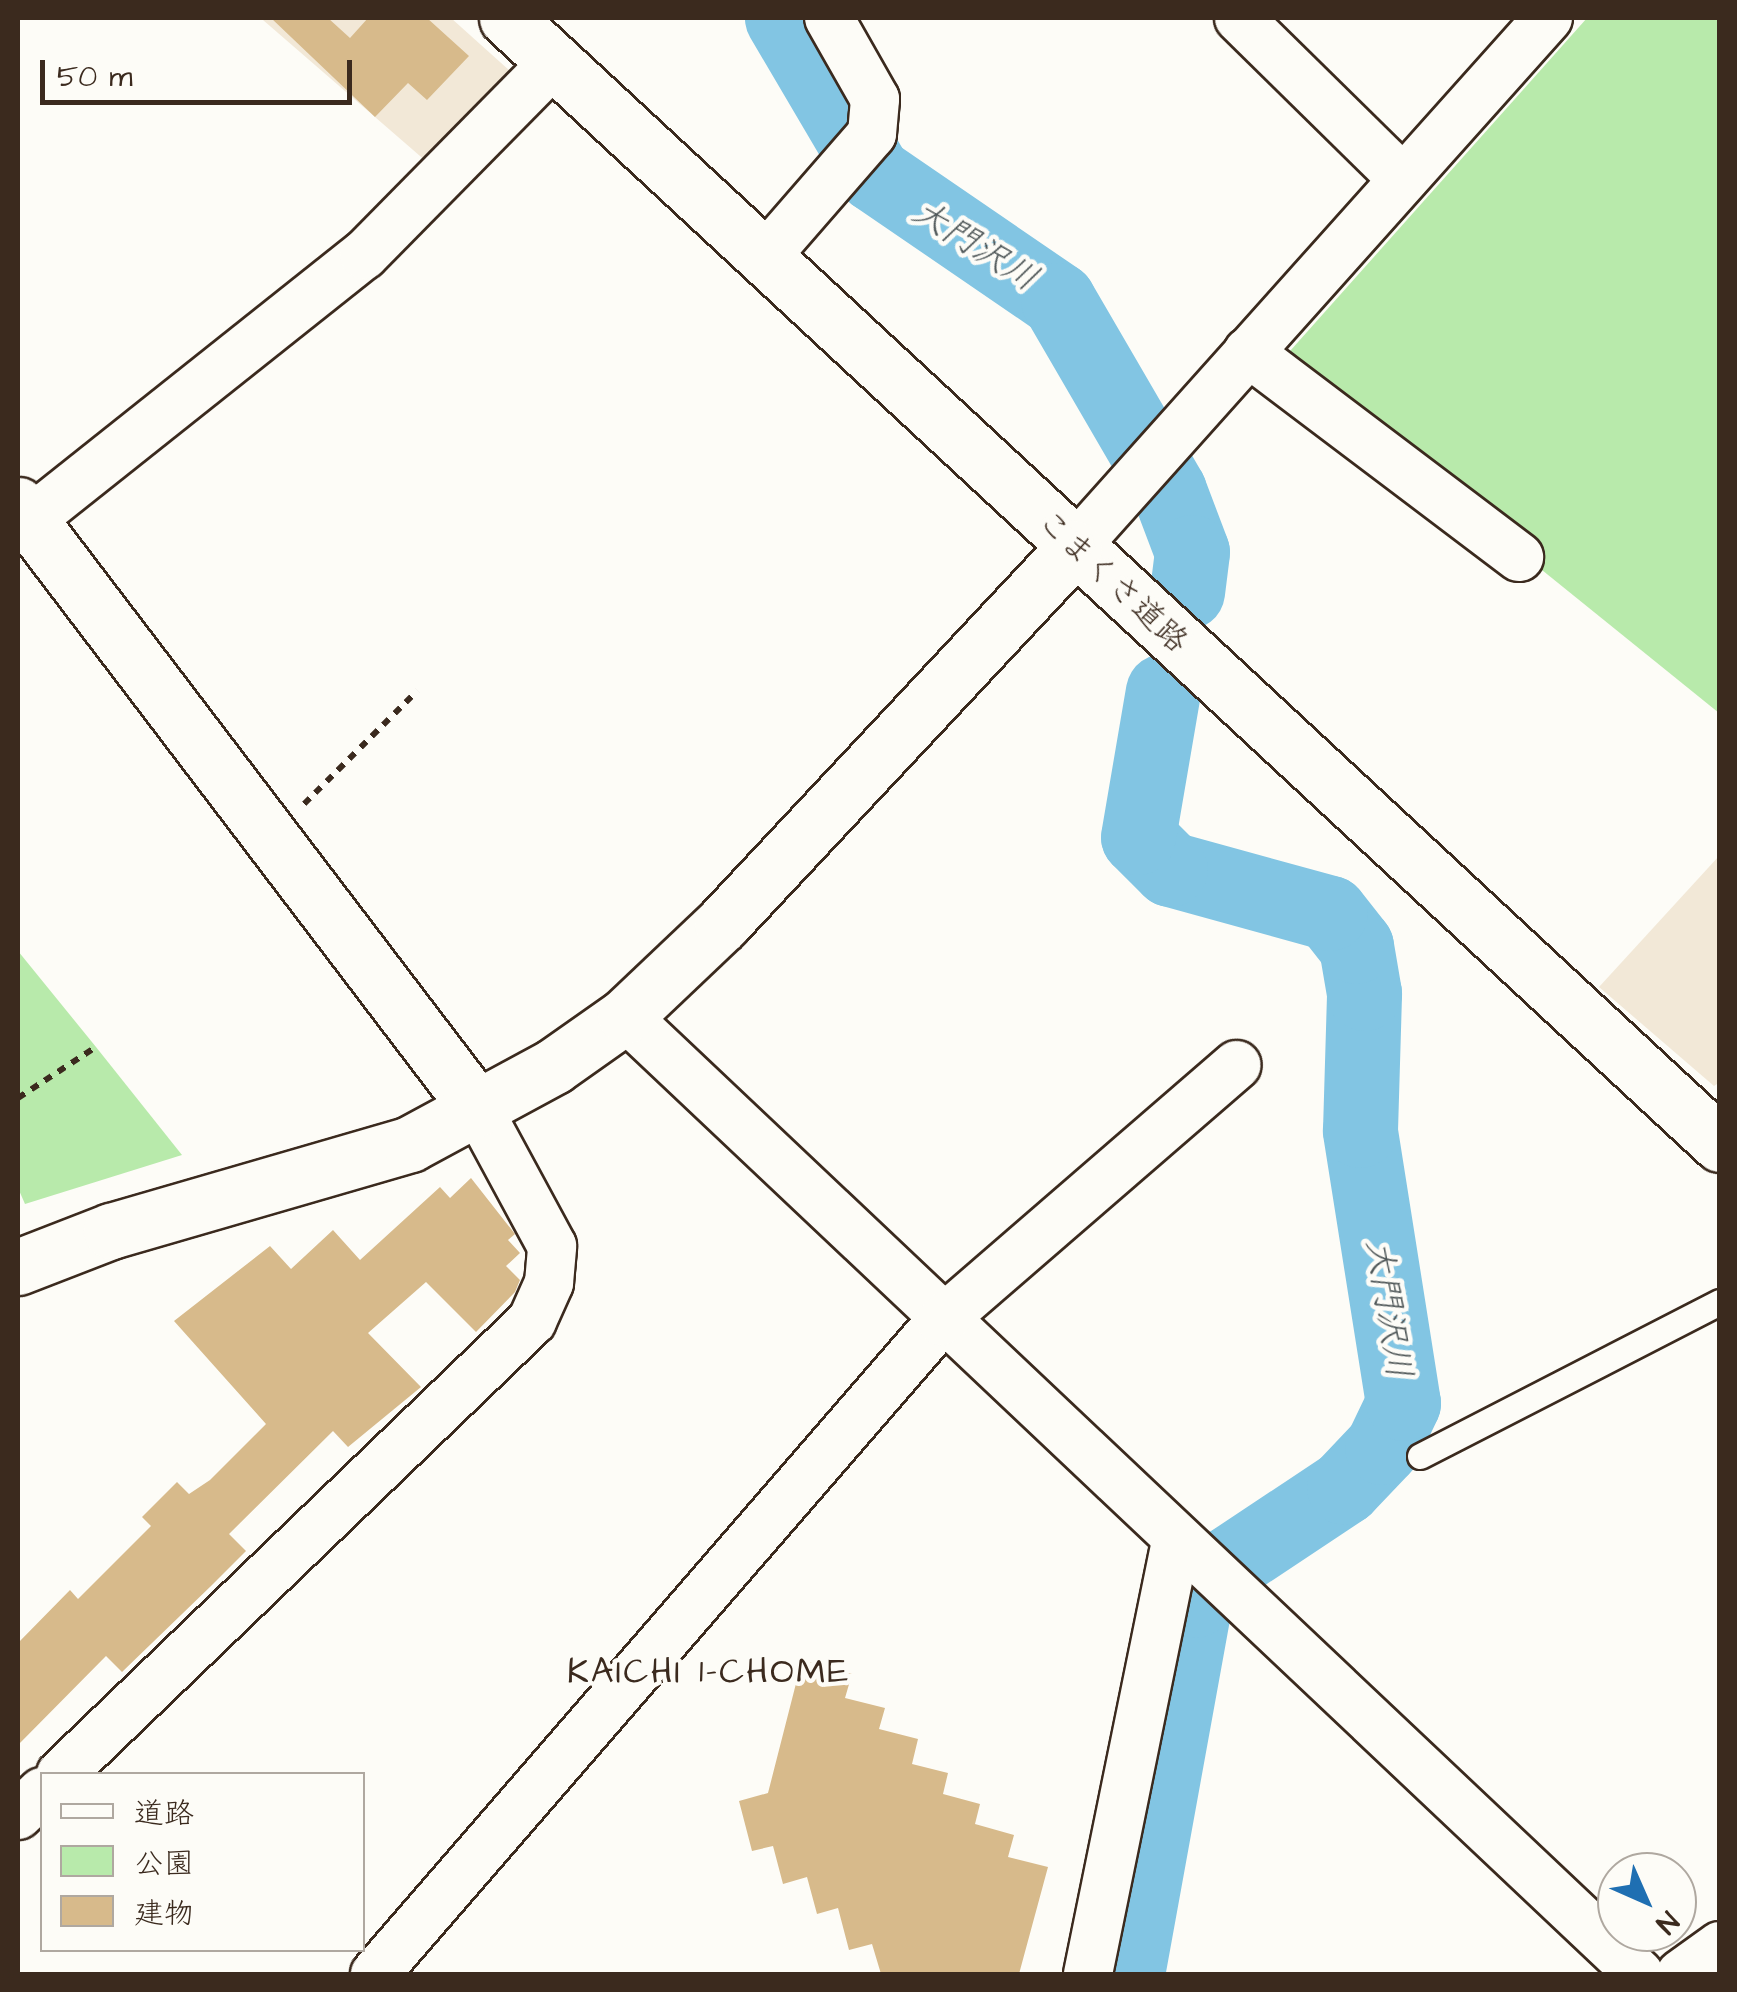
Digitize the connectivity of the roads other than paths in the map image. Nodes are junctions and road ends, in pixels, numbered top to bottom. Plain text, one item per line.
1 (506, 18) edge
2 (829, 18) edge
3 (1239, 18) edge
4 (1548, 18) edge
5 (554, 62) junction
6 (1403, 178) junction
7 (765, 256) junction
8 (1248, 352) junction
9 (23, 513) edge
10 (1074, 548) junction
11 (1518, 557) dead end
12 (625, 1016) junction
13 (1238, 1065) dead end
14 (478, 1109) junction
15 (1720, 1144) edge
16 (18, 1268) edge
17 (1720, 1302) edge
18 (941, 1320) junction
19 (1420, 1456) dead end
20 (1200, 1566) junction
21 (62, 1772) edge
22 (40, 1794) edge
23 (18, 1815) edge
24 (1720, 1946) edge
25 (384, 1971) edge
26 (1088, 1974) edge
27 (1638, 1974) edge
28 (1681, 1974) edge

1 - 5 street, こまくさ道路
2 - 7 street
3 - 6 street
4 - 6 street
5 - 7 street, こまくさ道路
5 - 9 street
6 - 8 street
7 - 10 street, こまくさ道路
8 - 10 street
8 - 11 street
9 - 14 street
10 - 12 street
10 - 15 street, こまくさ道路
12 - 14 street
12 - 18 street
13 - 18 street
14 - 16 street
14 - 21 street
17 - 19 lane
18 - 20 street
18 - 25 street
20 - 26 street
20 - 27 street
22 - 23 street
24 - 28 street

